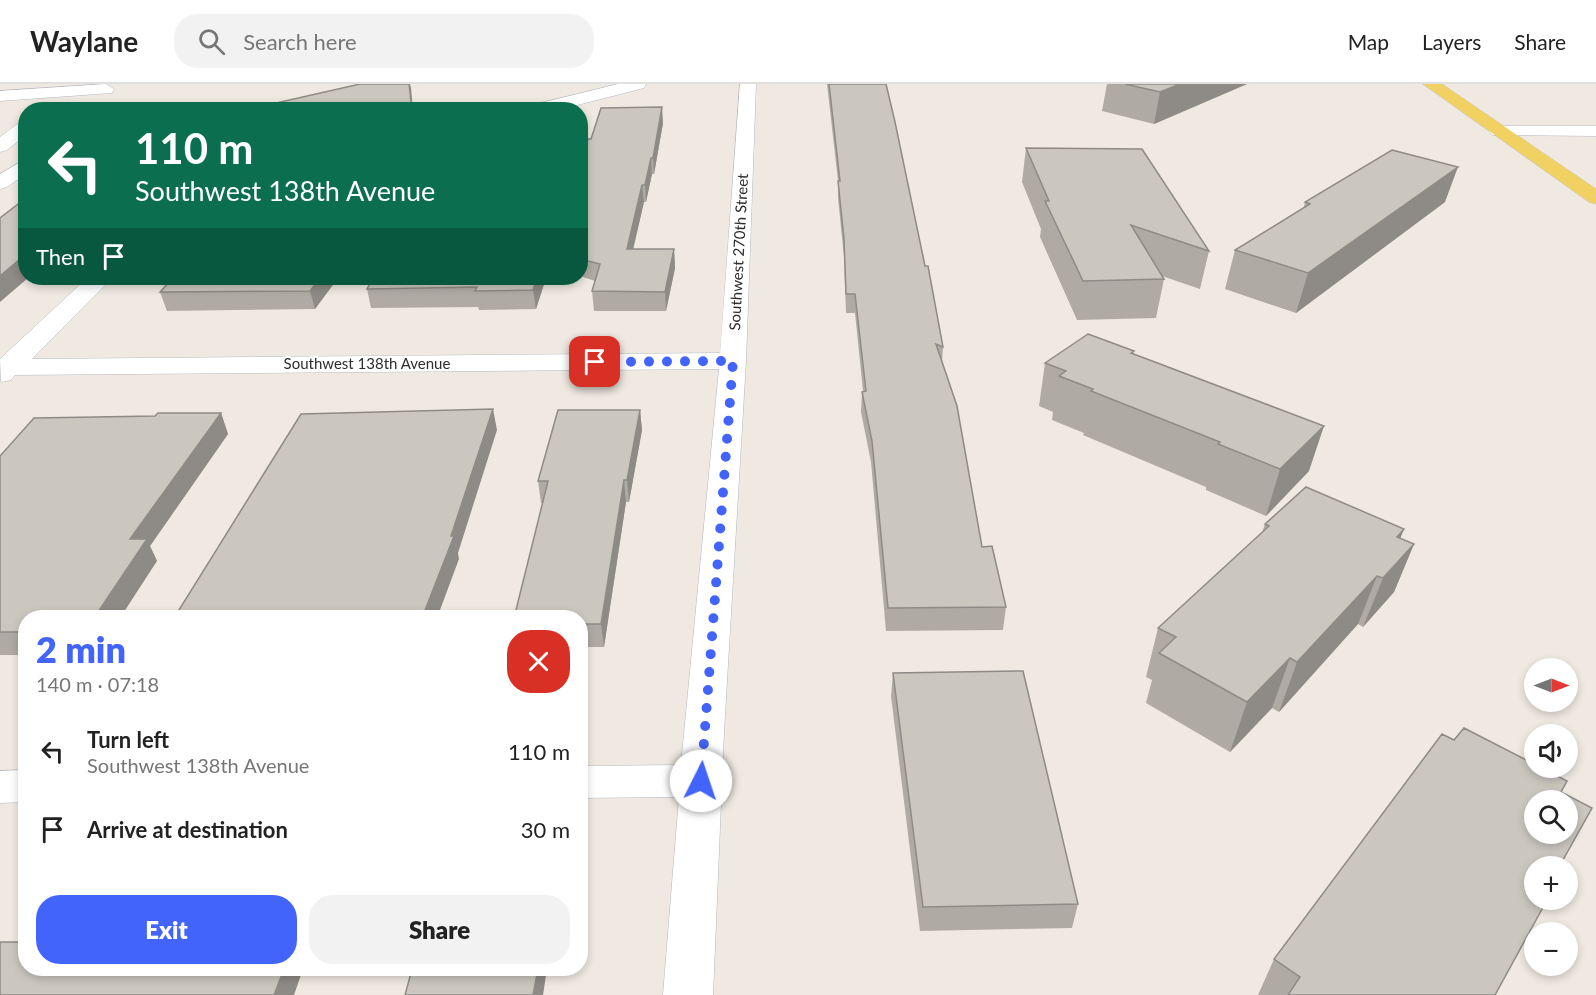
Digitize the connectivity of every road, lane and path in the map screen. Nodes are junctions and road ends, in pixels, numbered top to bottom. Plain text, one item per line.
1 (0, 84) edge
2 (6, 84) edge
3 (638, 84) edge
4 (748, 84) edge
5 (1431, 84) edge
6 (108, 86) edge
7 (62, 88) edge
8 (0, 96) edge
9 (50, 102) edge
10 (94, 102) edge
11 (567, 102) edge
12 (1498, 131) junction
13 (1596, 131) edge
14 (18, 132) edge
15 (0, 146) edge
16 (18, 171) edge
17 (0, 183) edge
18 (1596, 198) edge
19 (93, 285) edge
20 (733, 361) junction
21 (3, 370) edge
22 (701, 781) junction
23 (588, 782) edge
24 (18, 786) edge
25 (0, 787) edge
26 (688, 995) edge

1 - 2 street
3 - 11 street
4 - 20 street, Southwest 270th Street
5 - 12 main road
6 - 7 street
6 - 10 street
7 - 8 street
7 - 9 street
12 - 13 street
12 - 18 main road
14 - 15 street
16 - 17 street
19 - 21 street
20 - 21 street, Southwest 138th Avenue
20 - 22 street, Southwest 270th Street
22 - 23 street
22 - 26 street, Southwest 270th Street
24 - 25 street

